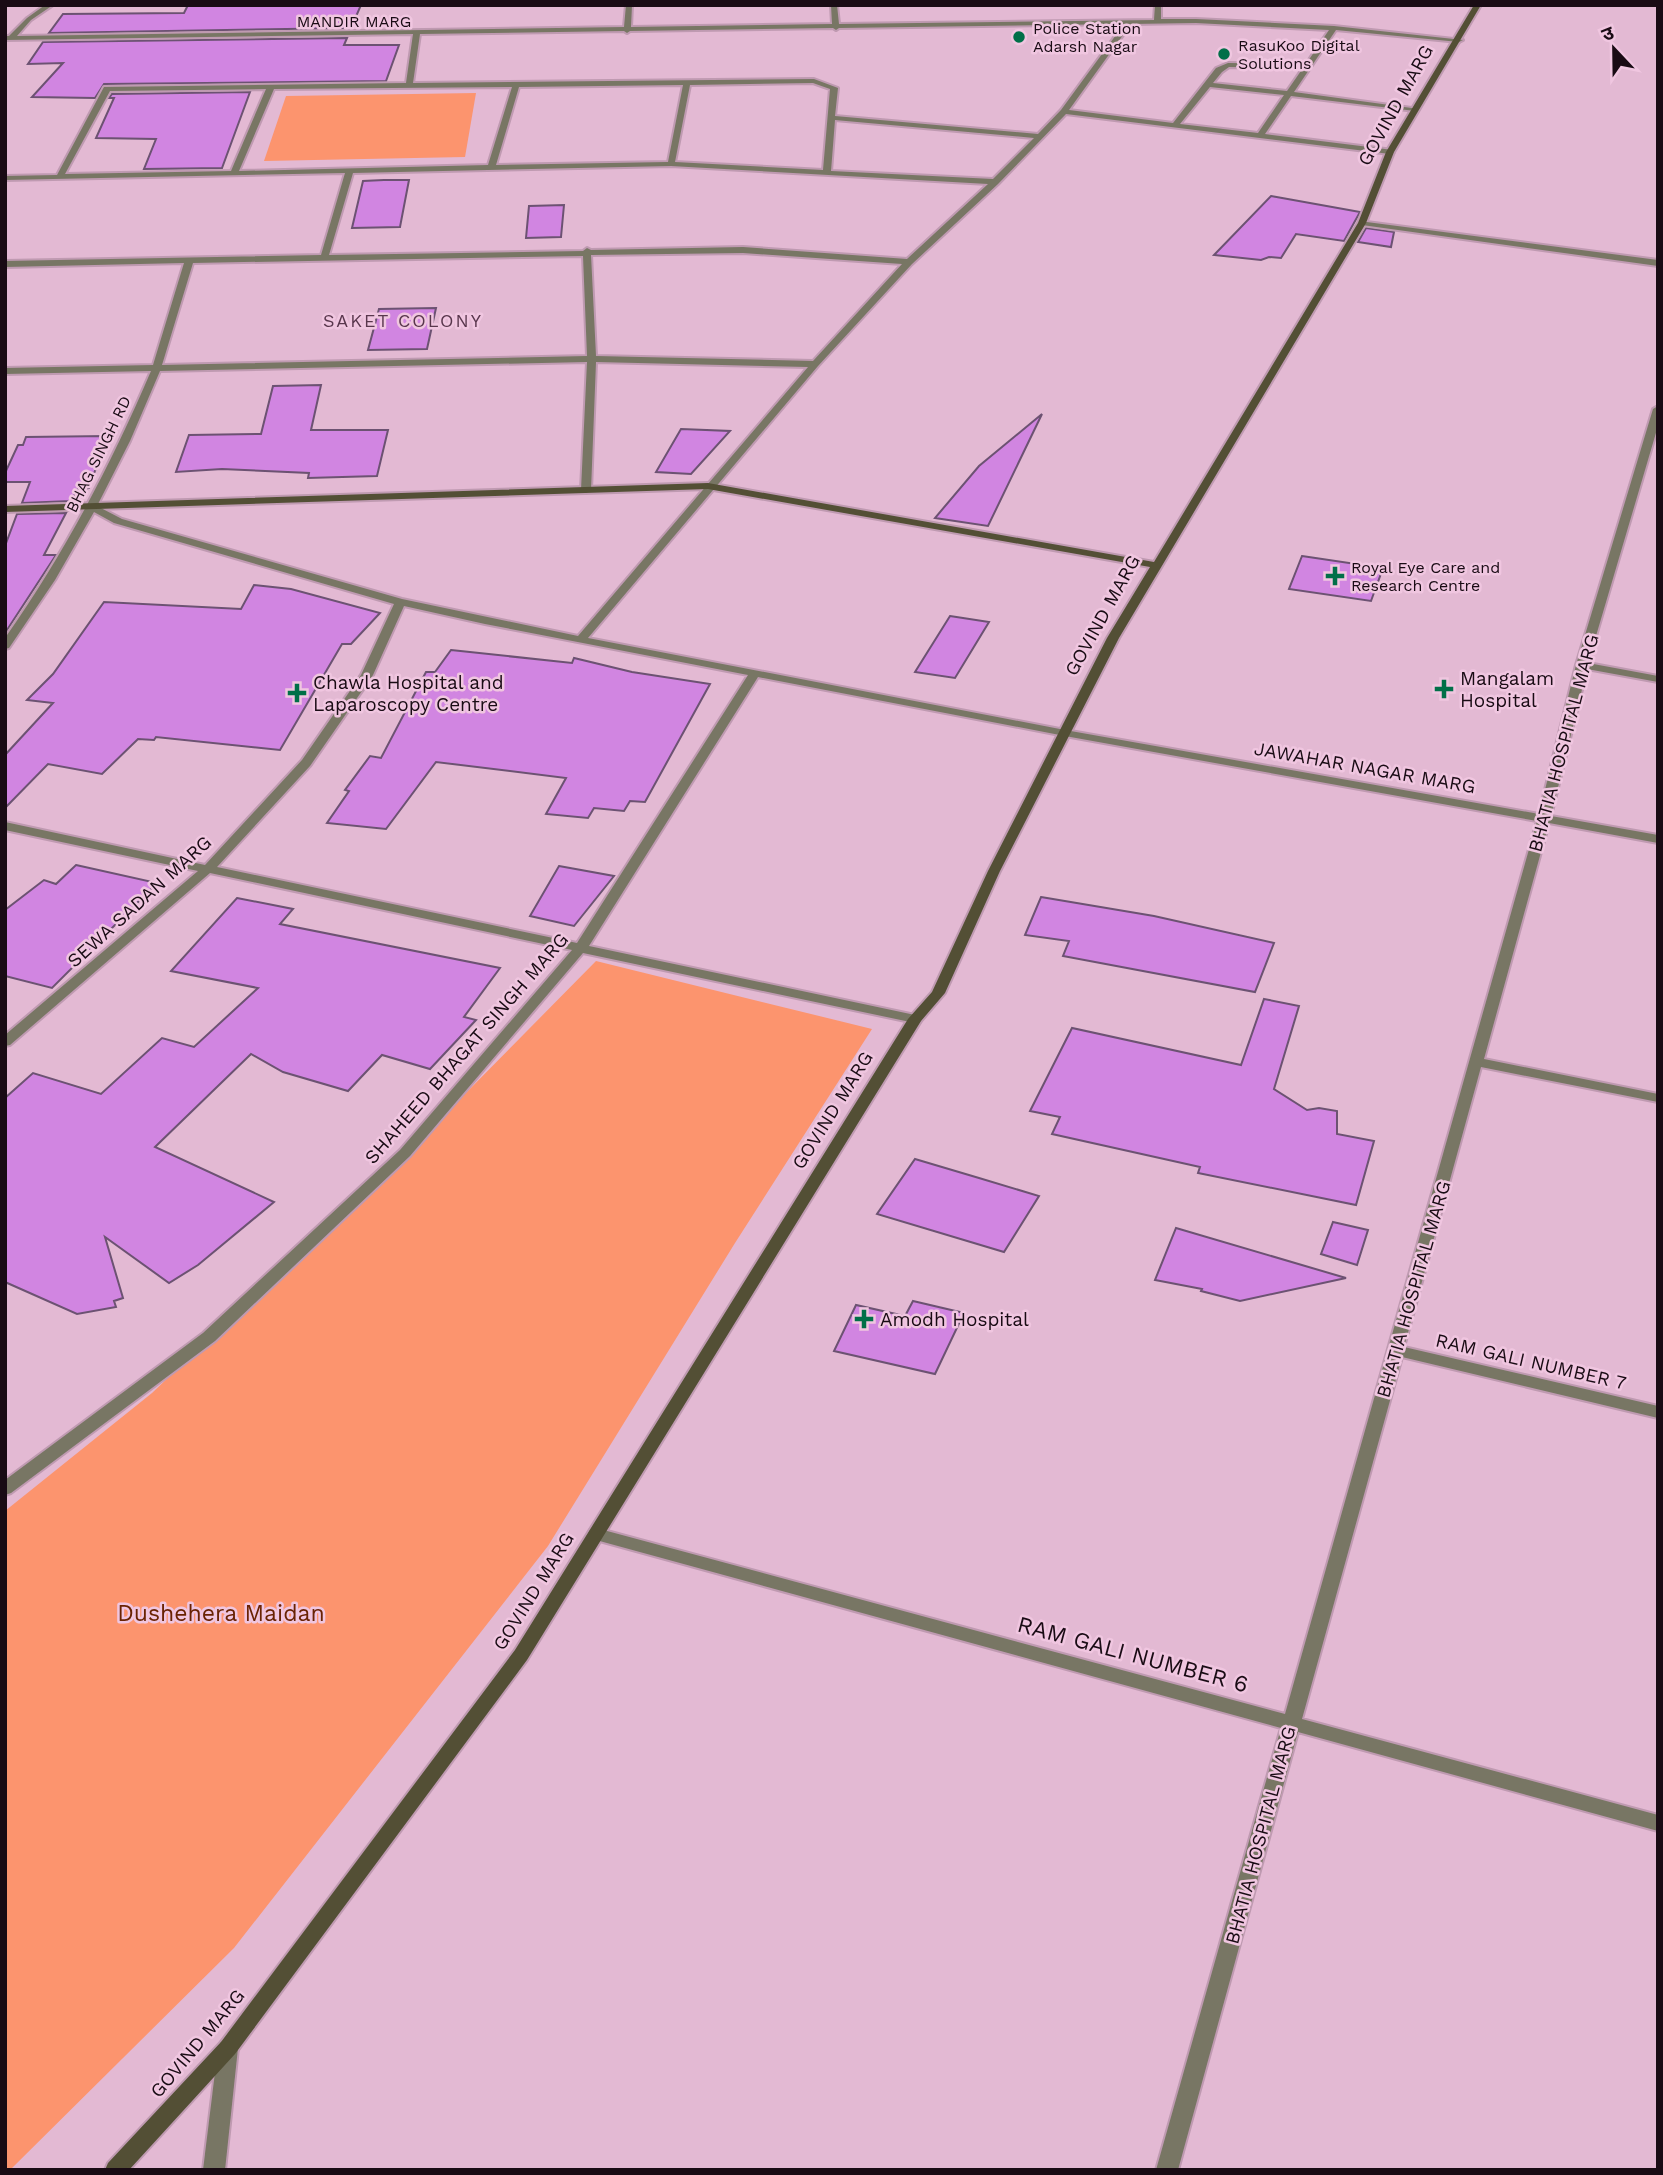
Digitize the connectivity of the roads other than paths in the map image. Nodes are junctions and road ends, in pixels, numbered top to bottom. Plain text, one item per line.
1 (50, 5) edge
2 (629, 5) edge
3 (834, 5) edge
4 (1158, 5) edge
5 (1478, 5) edge
6 (1157, 23) junction
7 (1128, 24) junction
8 (835, 28) junction
9 (1334, 28) junction
10 (626, 31) junction
11 (417, 34) junction
12 (8, 38) edge
13 (1459, 40) junction
14 (1308, 65) junction
15 (687, 82) junction
16 (516, 84) junction
17 (409, 85) junction
18 (1207, 85) junction
19 (271, 87) junction
20 (1291, 93) junction
21 (1415, 108) junction
22 (1064, 112) junction
23 (834, 118) junction
24 (1175, 126) junction
25 (1039, 136) junction
26 (1260, 136) junction
27 (1390, 152) junction
28 (671, 164) junction
29 (491, 168) junction
30 (350, 171) junction
31 (827, 171) junction
32 (234, 174) junction
33 (60, 177) junction
34 (5, 178) edge
35 (995, 182) junction
36 (1362, 223) junction
37 (587, 251) junction
38 (324, 258) junction
39 (189, 261) junction
40 (909, 262) junction
41 (1658, 263) edge
42 (5, 264) edge
43 (592, 359) junction
44 (815, 364) junction
45 (157, 367) junction
46 (5, 371) edge
47 (1658, 409) edge
48 (708, 486) junction
49 (586, 490) junction
50 (92, 507) junction
51 (5, 509) edge
52 (1155, 565) junction
53 (400, 602) junction
54 (580, 640) junction
55 (5, 646) edge
56 (1582, 666) junction
57 (754, 674) junction
58 (1658, 679) edge
59 (1065, 733) junction
60 (1544, 818) junction
61 (5, 826) edge
62 (1658, 839) edge
63 (208, 869) junction
64 (582, 946) junction
65 (915, 1019) junction
66 (5, 1042) edge
67 (1476, 1062) junction
68 (1658, 1098) edge
69 (1395, 1350) junction
70 (1658, 1412) edge
71 (5, 1489) edge
72 (596, 1534) junction
73 (1291, 1723) junction
74 (1658, 1823) edge
75 (228, 2048) junction
76 (116, 2170) edge
77 (214, 2170) edge
78 (1167, 2170) edge

1 - 12 street
2 - 10 street
3 - 8 street
4 - 6 street
5 - 13 street, GOVIND MARG
6 - 7 street, MANDIR MARG
6 - 9 street, MANDIR MARG
7 - 8 street, MANDIR MARG
7 - 22 street
8 - 10 street, MANDIR MARG
9 - 13 street, MANDIR MARG
9 - 14 street
10 - 11 street, MANDIR MARG
11 - 12 street, MANDIR MARG
11 - 17 street
13 - 21 street, GOVIND MARG
14 - 18 street
14 - 20 street
15 - 16 street
15 - 23 street
15 - 28 street
16 - 17 street
16 - 29 street
17 - 19 street
18 - 20 street
18 - 24 street
19 - 32 street
19 - 33 street
20 - 21 street
20 - 26 street
21 - 27 street, GOVIND MARG
22 - 24 street
22 - 25 street
23 - 25 street
23 - 31 street
24 - 26 street
25 - 35 street
26 - 27 street
27 - 36 street, GOVIND MARG
28 - 29 street
28 - 31 street
29 - 30 street
30 - 32 street
30 - 38 street
31 - 35 street
32 - 33 street
33 - 34 street
35 - 40 street
36 - 41 street
36 - 52 street, GOVIND MARG
37 - 38 street
37 - 40 street
37 - 43 street
38 - 39 street
39 - 42 street
39 - 45 street, BHAG SINGH RD
40 - 44 street
43 - 44 street
43 - 45 street
43 - 49 street
44 - 48 street
45 - 46 street
45 - 50 street, BHAG SINGH RD
47 - 56 street, BHATIA HOSPITAL MARG
48 - 49 street
48 - 52 street
48 - 54 street
49 - 50 street
50 - 51 street
50 - 53 street, JAWAHAR NAGAR MARG
50 - 55 street, BHAG SINGH RD
52 - 59 street, GOVIND MARG
53 - 54 street, JAWAHAR NAGAR MARG
53 - 63 street, SEWA SADAN MARG
54 - 57 street, JAWAHAR NAGAR MARG
56 - 58 street
56 - 60 street, BHATIA HOSPITAL MARG
57 - 59 street, JAWAHAR NAGAR MARG
57 - 64 street, SHAHEED BHAGAT SINGH MARG
59 - 60 street, JAWAHAR NAGAR MARG
59 - 65 street, GOVIND MARG
60 - 62 street, JAWAHAR NAGAR MARG
60 - 67 street, BHATIA HOSPITAL MARG
61 - 63 street
63 - 64 street
63 - 66 street, SEWA SADAN MARG
64 - 65 street
64 - 71 street, SHAHEED BHAGAT SINGH MARG
65 - 72 street, GOVIND MARG
67 - 68 street
67 - 69 street, BHATIA HOSPITAL MARG
69 - 70 street, RAM GALI NUMBER 7
69 - 73 street, BHATIA HOSPITAL MARG
72 - 73 street, RAM GALI NUMBER 6
72 - 75 street, GOVIND MARG
73 - 74 street, RAM GALI NUMBER 6
73 - 78 street, BHATIA HOSPITAL MARG
75 - 76 street, GOVIND MARG
75 - 77 street

